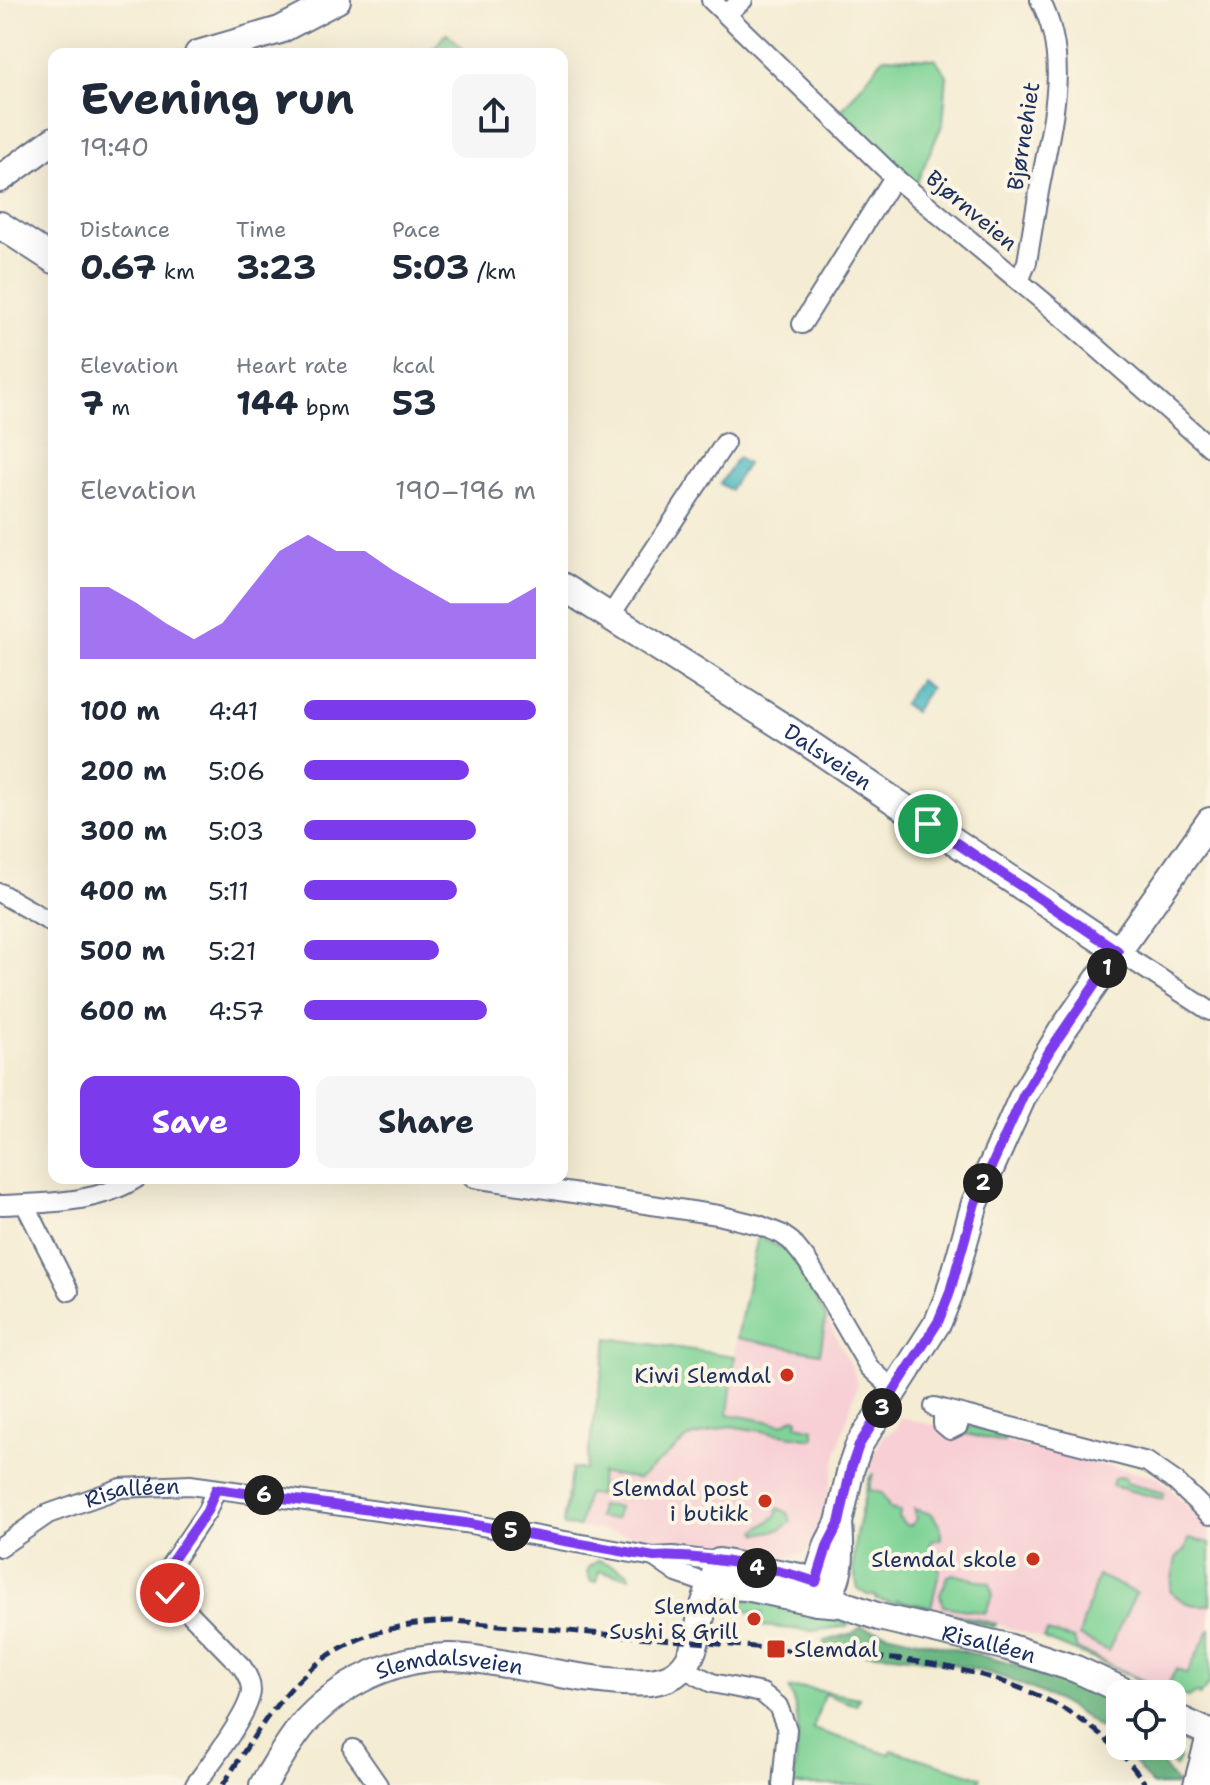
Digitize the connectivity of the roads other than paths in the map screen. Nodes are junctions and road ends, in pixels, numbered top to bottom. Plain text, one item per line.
1 (337, 0) edge
2 (711, 0) edge
3 (743, 0) edge
4 (1040, 0) edge
5 (726, 14) junction
6 (218, 48) edge
7 (48, 144) edge
8 (894, 177) junction
9 (0, 179) edge
10 (0, 225) edge
11 (48, 256) edge
12 (1019, 281) junction
13 (802, 324) dead end
14 (725, 443) dead end
15 (1210, 447) edge
16 (568, 590) edge
17 (610, 616) junction
18 (1210, 821) edge
19 (0, 893) edge
20 (48, 921) edge
21 (1118, 951) junction
22 (1210, 1011) edge
23 (126, 1184) edge
24 (513, 1184) edge
25 (25, 1204) junction
26 (0, 1205) edge
27 (69, 1291) dead end
28 (894, 1390) junction
29 (946, 1411) dead end
30 (216, 1489) junction
31 (1210, 1515) edge
32 (0, 1547) edge
33 (715, 1574) junction
34 (827, 1595) junction
35 (683, 1668) junction
36 (1106, 1683) edge
37 (1186, 1723) edge
38 (1210, 1735) edge
39 (353, 1749) dead end
40 (195, 1785) edge
41 (263, 1785) edge
42 (378, 1785) edge
43 (782, 1785) edge
44 (1197, 1785) edge

1 - 6 street
2 - 5 street, Bjørnveien
3 - 5 street
4 - 12 street, Bjørnehiet
5 - 8 street, Bjørnveien
7 - 9 street
8 - 12 street, Bjørnveien
8 - 13 street
10 - 11 street
12 - 15 street, Bjørnveien
14 - 17 street
16 - 17 street, Dalsveien
17 - 21 street, Dalsveien
18 - 21 street
19 - 20 street
21 - 22 street, Dalsveien
21 - 28 street
23 - 25 street
24 - 28 street
25 - 26 street
25 - 27 street
28 - 34 street
29 - 31 street
30 - 32 street, Risalléen
30 - 33 street, Risalléen
30 - 40 street
33 - 34 street, Risalléen
33 - 35 street
34 - 36 street, Risalléen
35 - 41 street, Slemdalsveien
35 - 43 street
37 - 38 street
38 - 44 street
39 - 42 street

